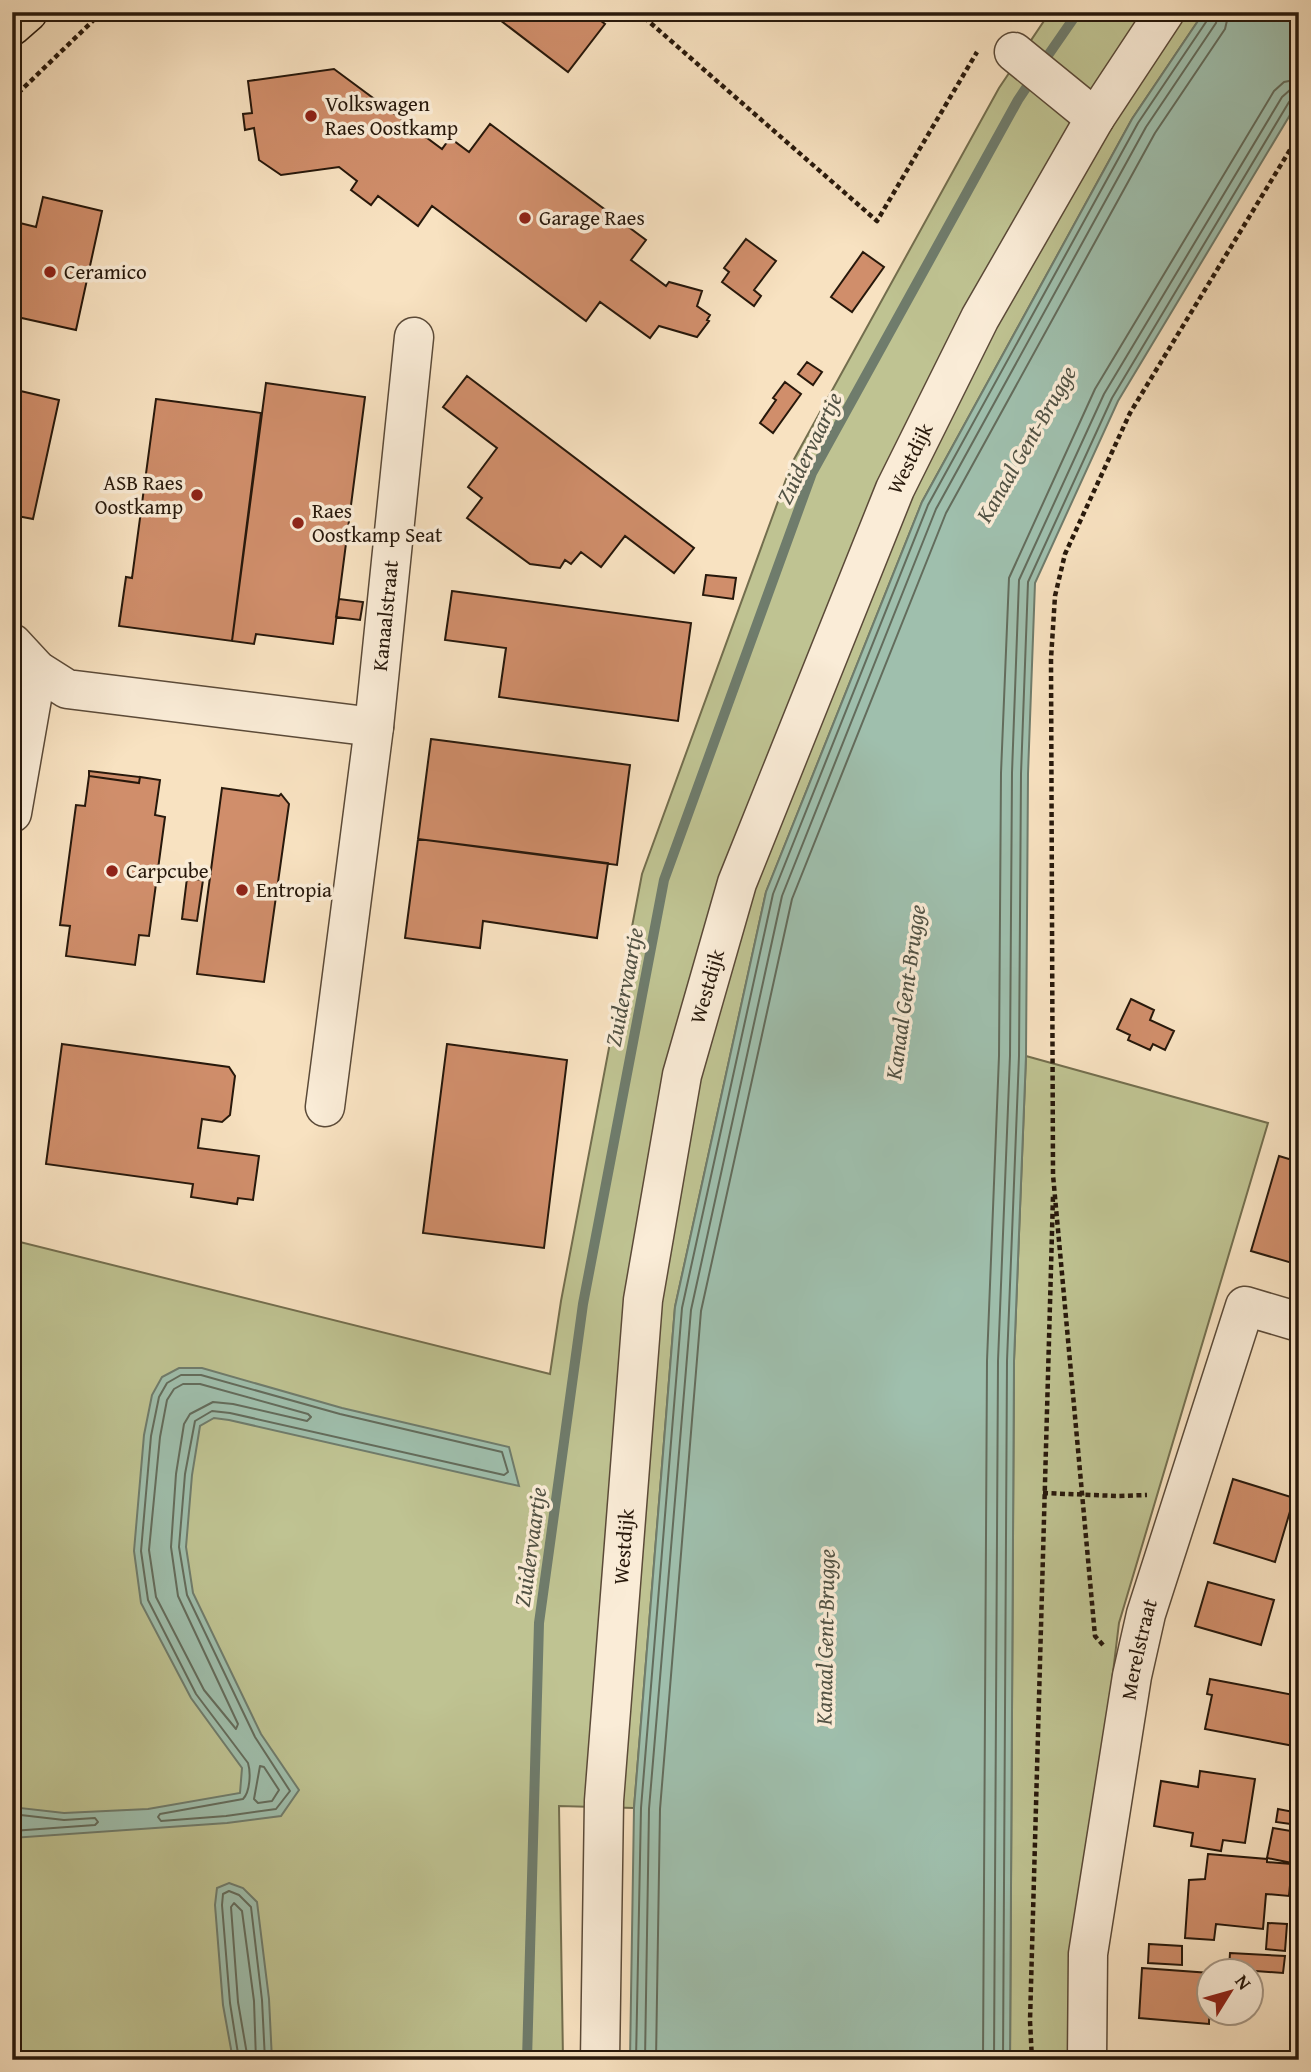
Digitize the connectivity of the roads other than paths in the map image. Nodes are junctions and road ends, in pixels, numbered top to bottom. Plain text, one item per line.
1 (28, 12) edge
2 (1165, 12) edge
3 (12, 26) edge
4 (1017, 54) road end
5 (1095, 118) junction
6 (414, 337) dead end
7 (25, 656) edge
8 (374, 727) junction
9 (12, 813) edge
10 (325, 1107) dead end
11 (1299, 1322) edge
12 (600, 2060) edge
13 (1087, 2060) edge

1 - 3 main road
2 - 5 street, Westdijk
4 - 5 street
5 - 12 street, Westdijk
6 - 8 street, Kanaalstraat
7 - 8 street
7 - 9 street
8 - 10 street, Kanaalstraat
11 - 13 street, Merelstraat

